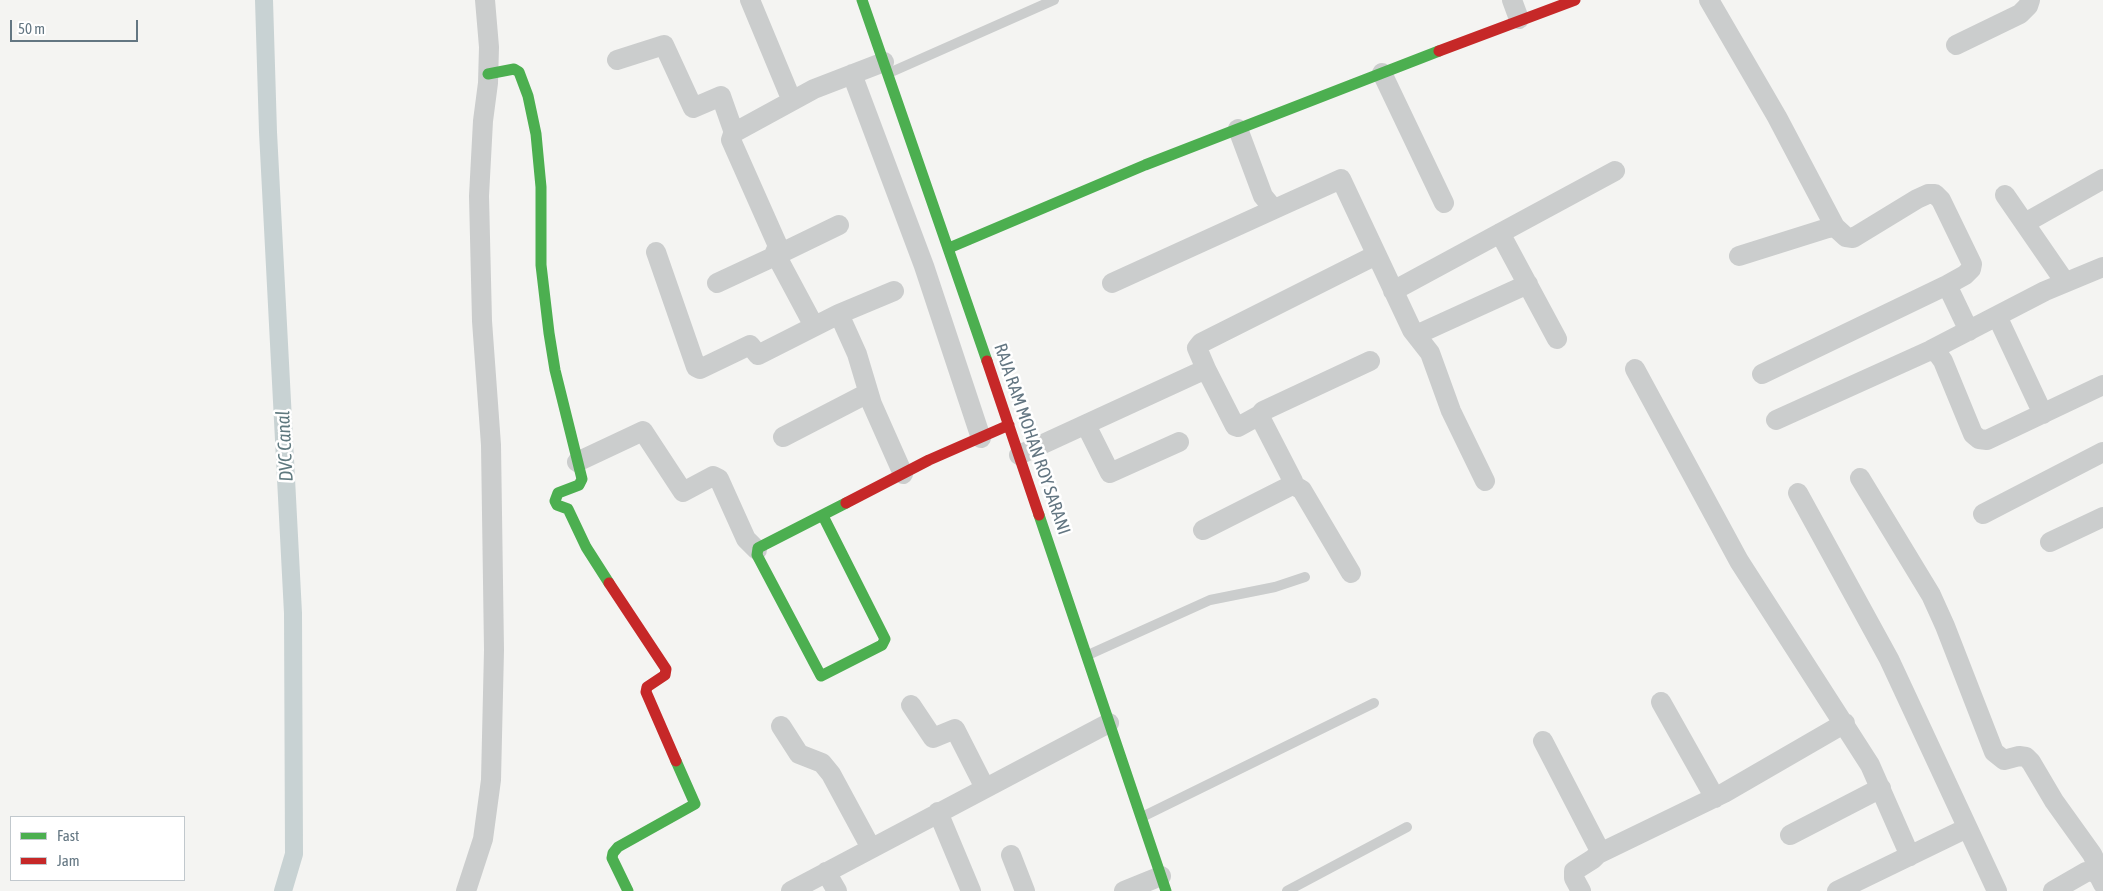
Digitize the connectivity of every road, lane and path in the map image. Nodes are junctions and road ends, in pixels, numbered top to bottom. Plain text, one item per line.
1 (485, 0) edge
2 (750, 0) edge
3 (862, 0) edge
4 (1054, 0) edge
5 (1512, 0) edge
6 (1575, 0) edge
7 (1709, 0) edge
8 (2030, 0) edge
9 (1519, 19) junction
10 (1956, 45) dead end
11 (617, 60) dead end
12 (886, 67) junction
13 (1382, 73) junction
14 (488, 74) junction
15 (852, 74) junction
16 (792, 100) junction
17 (1238, 129) junction
18 (734, 131) junction
19 (1615, 171) dead end
20 (2103, 179) edge
21 (2006, 195) dead end
22 (1444, 204) dead end
23 (1279, 207) junction
24 (2025, 223) junction
25 (839, 225) dead end
26 (1835, 227) junction
27 (1500, 233) junction
28 (949, 248) junction
29 (656, 252) dead end
30 (1376, 255) junction
31 (774, 256) junction
32 (1739, 256) dead end
33 (2103, 267) edge
34 (2065, 282) junction
35 (717, 283) dead end
36 (1112, 283) dead end
37 (1528, 284) junction
38 (1947, 285) junction
39 (894, 291) dead end
40 (1393, 291) junction
41 (839, 314) junction
42 (1997, 316) junction
43 (814, 326) junction
44 (1969, 331) junction
45 (1416, 334) junction
46 (1557, 338) dead end
47 (1931, 350) junction
48 (1370, 361) dead end
49 (1206, 369) junction
50 (1635, 369) dead end
51 (1762, 374) dead end
52 (2103, 384) edge
53 (868, 393) junction
54 (2043, 414) junction
55 (1259, 416) junction
56 (1776, 420) dead end
57 (1086, 424) junction
58 (1009, 426) junction
59 (783, 437) dead end
60 (981, 438) junction
61 (1179, 442) dead end
62 (2103, 452) edge
63 (1019, 455) junction
64 (577, 462) junction
65 (904, 474) junction
66 (1860, 478) dead end
67 (1486, 481) dead end
68 (1292, 484) junction
69 (1798, 493) dead end
70 (1983, 514) dead end
71 (822, 516) junction
72 (2102, 520) edge
73 (1203, 530) dead end
74 (2050, 542) dead end
75 (757, 550) junction
76 (1351, 573) dead end
77 (1305, 577) dead end
78 (1087, 656) junction
79 (1661, 702) dead end
80 (1374, 703) dead end
81 (912, 705) dead end
82 (1109, 723) junction
83 (1845, 723) junction
84 (782, 726) dead end
85 (1543, 741) dead end
86 (985, 788) junction
87 (1881, 788) junction
88 (1715, 798) junction
89 (938, 812) junction
90 (1141, 818) junction
91 (1407, 827) dead end
92 (1967, 828) junction
93 (1790, 835) dead end
94 (871, 848) junction
95 (1598, 854) junction
96 (1011, 855) dead end
97 (1910, 856) junction
98 (826, 872) junction
99 (2098, 878) edge
100 (1164, 884) edge
101 (1994, 890) edge
102 (466, 891) edge
103 (628, 891) edge
104 (792, 891) edge
105 (837, 891) edge
106 (971, 891) edge
107 (1024, 891) edge
108 (1124, 891) edge
109 (1287, 891) edge
110 (1581, 891) edge
111 (1837, 891) edge
112 (2053, 891) edge

1 - 14 street
2 - 16 street
3 - 12 street, RAJA RAM MOHAN ROY SARANI
4 - 12 lane
5 - 9 street
6 - 9 street
7 - 26 street
8 - 10 street
9 - 13 street
11 - 18 street
12 - 15 street
12 - 28 street, RAJA RAM MOHAN ROY SARANI
13 - 17 street
13 - 22 street
14 - 64 street
14 - 102 street
15 - 16 street
15 - 60 street
16 - 18 street
17 - 23 street
17 - 28 street
18 - 31 street
19 - 27 street
20 - 24 street
21 - 24 street
23 - 30 street
23 - 36 street
24 - 34 street
25 - 31 street
26 - 32 street
26 - 38 street
27 - 37 street
27 - 40 street
28 - 58 street, RAJA RAM MOHAN ROY SARANI
29 - 43 street
30 - 40 street
30 - 49 street
31 - 35 street
31 - 43 street
33 - 34 street
34 - 42 street
37 - 45 street
37 - 46 street
38 - 44 street
38 - 51 street
39 - 41 street
40 - 45 street
41 - 43 street
41 - 53 street
42 - 44 street
42 - 54 street
44 - 47 street
45 - 67 street
47 - 54 street
47 - 56 street
48 - 55 street
49 - 55 street
49 - 57 street
50 - 83 street
52 - 54 street
53 - 59 street
53 - 65 street
55 - 68 street
57 - 61 street
57 - 63 street
58 - 60 street
58 - 63 street, RAJA RAM MOHAN ROY SARANI
60 - 65 street
62 - 70 street
63 - 78 street, RAJA RAM MOHAN ROY SARANI
64 - 75 street
64 - 103 street
65 - 71 street
66 - 99 street
68 - 73 street
68 - 76 street
69 - 92 street
71 - 75 street
71 - 75 street
72 - 74 street
77 - 78 lane
78 - 82 street, RAJA RAM MOHAN ROY SARANI
79 - 88 street
80 - 90 lane
81 - 86 street
82 - 86 street
82 - 90 street, RAJA RAM MOHAN ROY SARANI
83 - 87 street
83 - 88 street
84 - 94 street
85 - 95 street
86 - 89 street
87 - 93 street
87 - 97 street
88 - 95 street
89 - 94 street
89 - 106 street
90 - 100 street, RAJA RAM MOHAN ROY SARANI
91 - 109 lane
92 - 97 street
92 - 101 street
94 - 98 street
95 - 110 street
96 - 107 street
97 - 111 street
98 - 104 street
98 - 105 street
99 - 112 street
100 - 108 street

